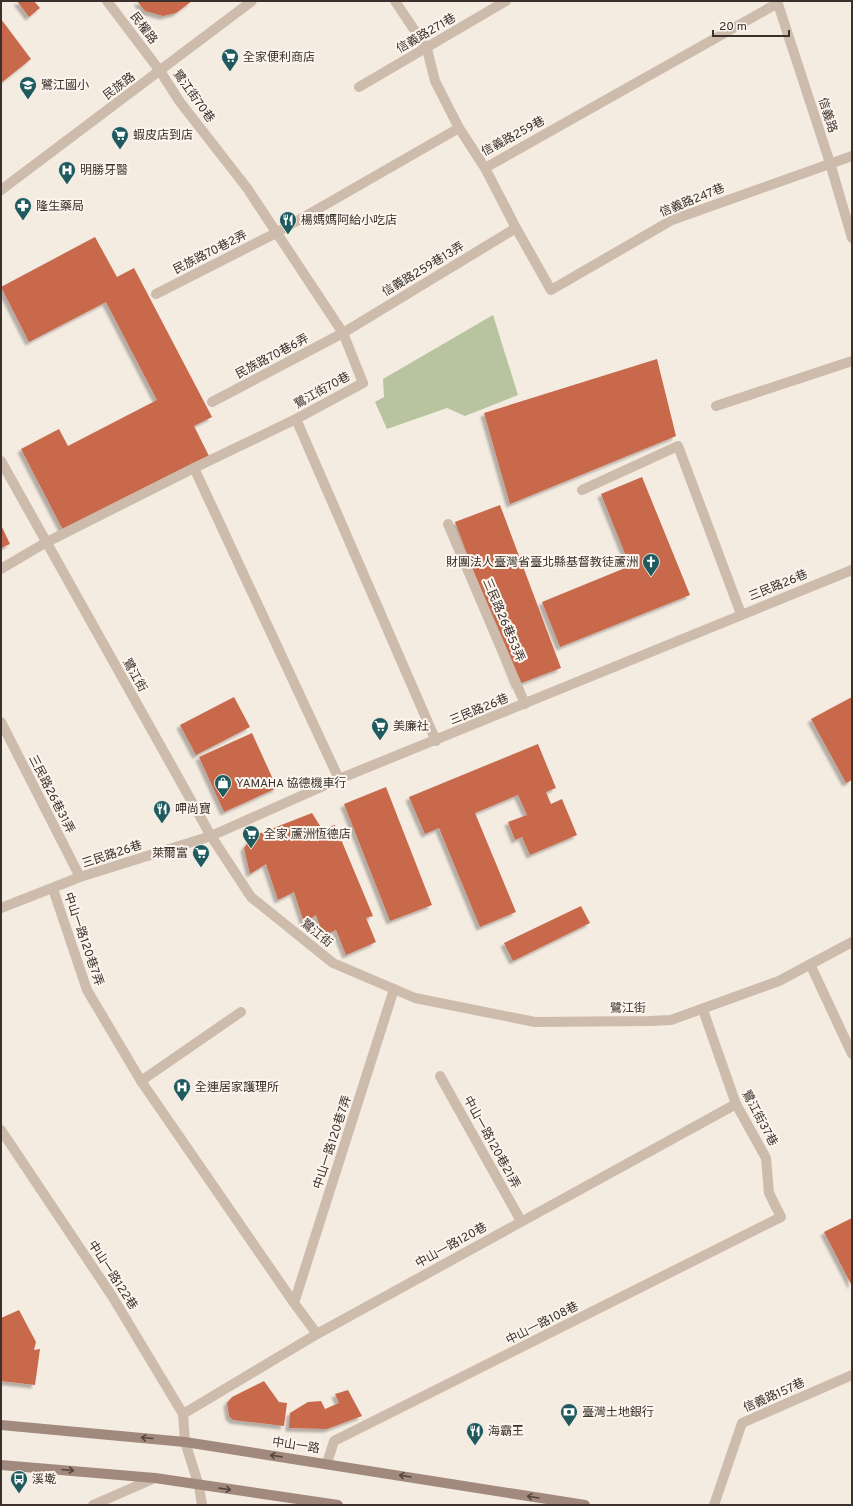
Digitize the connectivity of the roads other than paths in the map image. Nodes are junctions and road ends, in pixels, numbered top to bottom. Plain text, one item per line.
1 (107, 1) edge
2 (252, 1) edge
3 (394, 1) edge
4 (506, 1) edge
5 (778, 2) edge
6 (427, 48) junction
7 (160, 71) junction
8 (359, 87) dead end
9 (458, 128) junction
10 (852, 156) edge
11 (830, 163) junction
12 (485, 168) junction
13 (1, 190) edge
14 (516, 228) junction
15 (276, 233) junction
16 (852, 238) edge
17 (156, 294) dead end
18 (343, 332) junction
19 (852, 361) edge
20 (212, 402) dead end
21 (716, 406) dead end
22 (296, 419) junction
23 (1, 461) edge
24 (194, 468) junction
25 (582, 490) dead end
26 (448, 524) dead end
27 (45, 543) junction
28 (1, 569) edge
29 (852, 570) edge
30 (740, 614) junction
31 (525, 704) junction
32 (1, 722) edge
33 (436, 741) junction
34 (339, 779) junction
35 (211, 836) junction
36 (80, 877) junction
37 (53, 888) junction
38 (1, 908) edge
39 (852, 942) edge
40 (810, 964) junction
41 (394, 989) junction
42 (703, 1010) junction
43 (241, 1012) dead end
44 (852, 1054) edge
45 (440, 1076) dead end
46 (141, 1081) junction
47 (736, 1104) junction
48 (1, 1130) edge
49 (781, 1217) joint
50 (521, 1221) junction
51 (294, 1303) junction
52 (317, 1334) junction
53 (852, 1376) edge
54 (183, 1414) junction
55 (1, 1425) edge
56 (185, 1442) junction
57 (327, 1463) junction
58 (1, 1465) edge
59 (155, 1478) junction
60 (199, 1486) junction
61 (93, 1505) edge
62 (202, 1505) edge
63 (338, 1505) edge
64 (585, 1505) edge
65 (714, 1505) edge

1 - 7 street, 民權路
2 - 7 street, 民族路
3 - 6 street
4 - 6 street, 信義路271巷
5 - 11 street, 信義路
5 - 12 street, 信義路259巷
6 - 8 street, 信義路271巷
6 - 9 street, 信義路259巷
7 - 13 street, 民族路
7 - 15 street, 鷺江街70巷
9 - 12 street, 信義路259巷
9 - 15 street
10 - 11 street, 信義路247巷
11 - 14 street, 信義路247巷
11 - 16 street, 信義路
12 - 14 street
14 - 18 street, 信義路259巷13弄
15 - 17 street, 民族路70巷2弄
15 - 18 street, 鷺江街70巷
18 - 20 street, 民族路70巷6弄
18 - 22 street, 鷺江街70巷
19 - 21 street
22 - 24 street, 鷺江街70巷
22 - 33 street
23 - 27 street, 鷺江街
24 - 27 street, 鷺江街70巷
24 - 34 street
25 - 30 street
26 - 31 street, 三民路26巷53弄
27 - 28 street, 鷺江街70巷
27 - 35 street, 鷺江街
29 - 30 street, 三民路26巷
30 - 31 street, 三民路26巷
31 - 33 street, 三民路26巷
32 - 36 street, 三民路26巷31弄
33 - 34 street, 三民路26巷
34 - 35 street, 三民路26巷
35 - 36 street, 三民路26巷
35 - 41 street, 鷺江街
36 - 37 street, 三民路26巷
37 - 38 street, 三民路26巷
37 - 46 street, 中山一路120巷7弄
39 - 40 street, 鷺江街
40 - 42 street, 鷺江街
40 - 44 street
41 - 42 street, 鷺江街
41 - 51 street, 中山一路120巷7弄
42 - 47 street, 鷺江街37巷
43 - 46 street
45 - 50 street, 中山一路120巷21弄
46 - 51 street, 中山一路120巷7弄
47 - 49 street, 鷺江街37巷
47 - 50 street, 中山一路120巷
48 - 54 street, 中山一路122巷
49 - 57 street, 中山一路108巷
50 - 52 street, 中山一路120巷
51 - 52 street, 中山一路120巷7弄
52 - 54 street, 中山一路120巷
53 - 65 street, 信義路157巷
54 - 56 street, 中山一路122巷
56 -> 55 main road, 中山一路
57 -> 56 main road, 中山一路
56 - 60 street, 中山一路122巷
64 -> 57 main road, 中山一路
58 -> 59 main road
59 - 60 main road
59 - 61 street
60 - 62 street, 中山一路122巷
60 -> 63 main road

